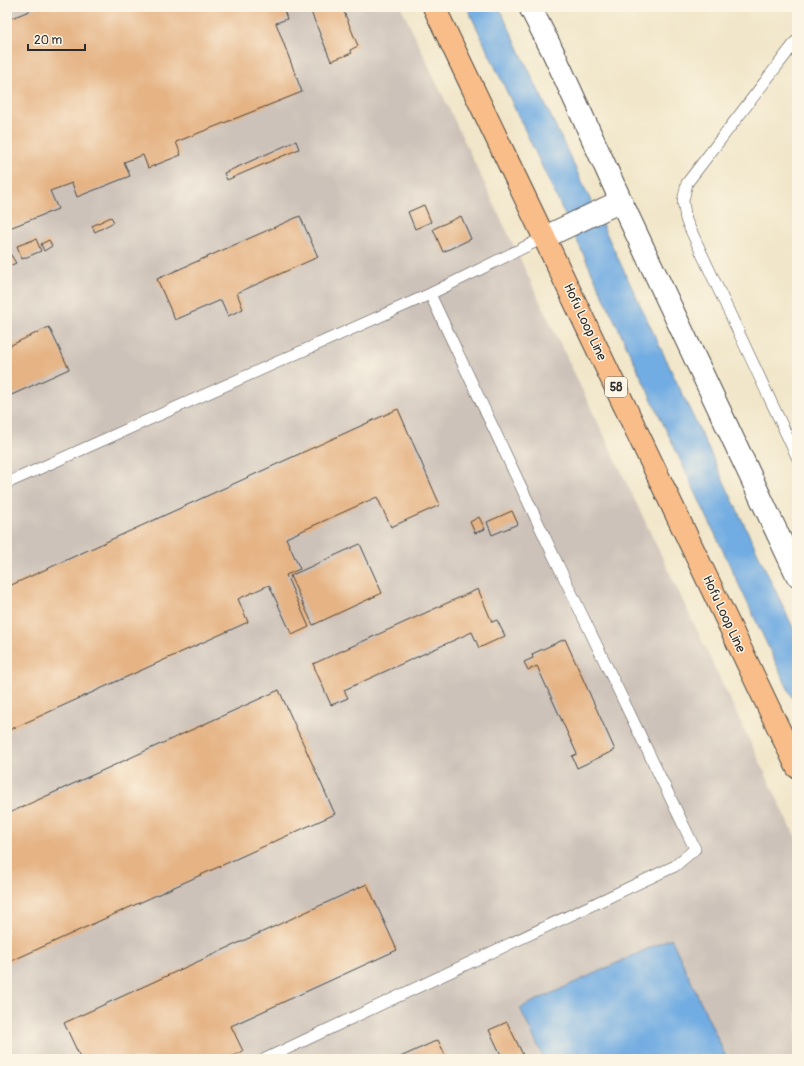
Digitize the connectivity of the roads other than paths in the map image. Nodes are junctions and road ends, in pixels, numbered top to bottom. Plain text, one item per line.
1 (434, 7) edge
2 (530, 7) edge
3 (797, 40) edge
4 (616, 203) junction
5 (545, 237) junction
6 (430, 294) junction
7 (797, 457) edge
8 (7, 483) edge
9 (797, 575) edge
10 (797, 767) edge
11 (265, 1059) edge

1 - 5 main road, Hofu Loop Line / 58
2 - 4 street
3 - 7 lane
4 - 5 street
4 - 9 street
5 - 6 lane
5 - 10 main road, Hofu Loop Line / 58
6 - 8 lane
6 - 11 lane

